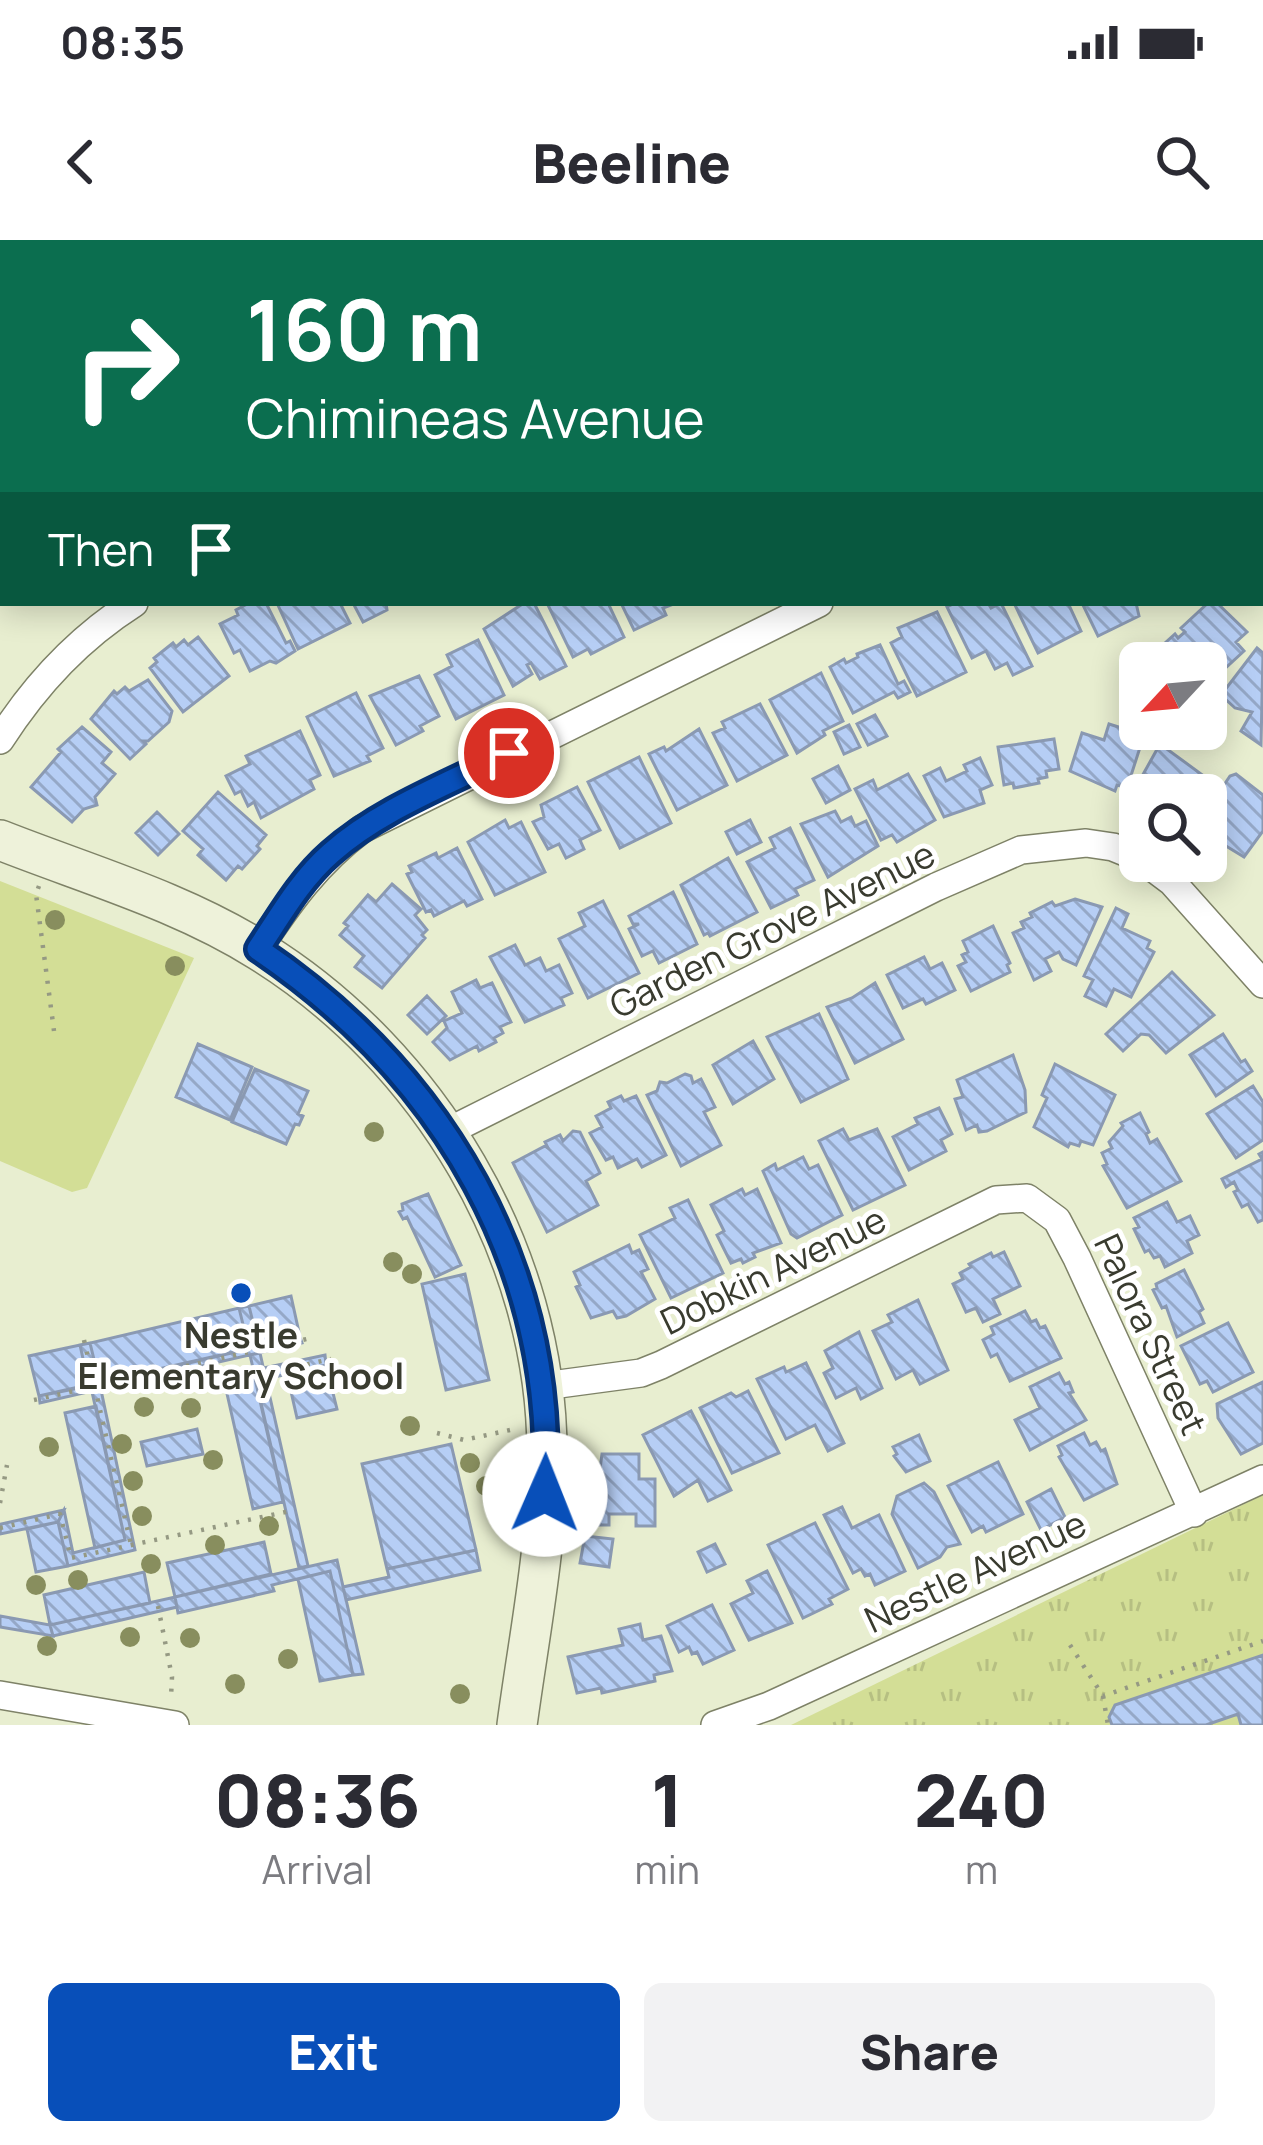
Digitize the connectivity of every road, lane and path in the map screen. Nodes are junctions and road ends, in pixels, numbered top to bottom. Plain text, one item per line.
1 (129, 606) edge
2 (813, 606) edge
3 (0, 740) edge
4 (0, 840) edge
5 (1119, 850) edge
6 (1171, 882) edge
7 (39, 886) dead end
8 (258, 949) junction
9 (1263, 984) edge
10 (54, 1031) dead end
11 (447, 1132) junction
12 (1027, 1198) joint
13 (307, 1339) dead end
14 (84, 1340) dead end
15 (332, 1359) dead end
16 (260, 1375) dead end
17 (544, 1386) junction
18 (95, 1388) junction
19 (34, 1400) dead end
20 (516, 1428) dead end
21 (437, 1432) dead end
22 (7, 1465) dead end
23 (1263, 1479) edge
24 (0, 1503) edge
25 (290, 1510) dead end
26 (1194, 1513) junction
27 (0, 1528) edge
28 (131, 1545) junction
29 (158, 1606) dead end
30 (1263, 1641) edge
31 (1070, 1645) dead end
32 (0, 1695) edge
33 (1103, 1696) junction
34 (173, 1711) edge
35 (518, 1725) edge
36 (715, 1725) edge
37 (1108, 1725) edge

1 - 3 street
2 - 8 street
4 - 8 street
5 - 11 street, Garden Grove Avenue
6 - 9 street
7 - 10 path
8 - 11 street
11 - 17 street
12 - 17 street, Dobkin Avenue
12 - 26 street, Palora Street
13 - 18 path
14 - 18 path
15 - 16 path
17 - 35 street
18 - 19 path
18 - 28 path
20 - 21 path
22 - 24 path
23 - 26 street, Nestle Avenue
25 - 28 path
26 - 36 street, Nestle Avenue
27 - 28 path
29 - 34 path
30 - 33 path
31 - 33 path
32 - 34 street
33 - 37 path

